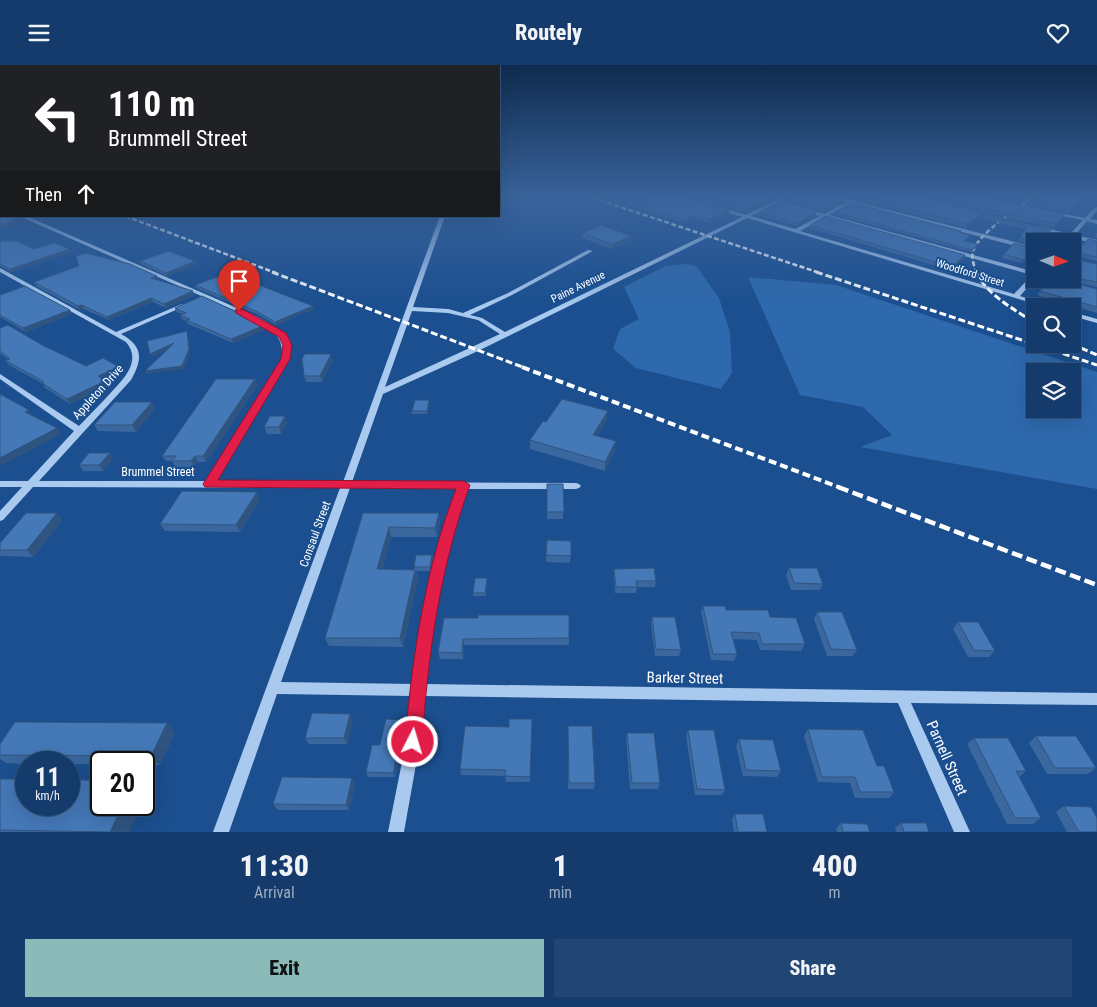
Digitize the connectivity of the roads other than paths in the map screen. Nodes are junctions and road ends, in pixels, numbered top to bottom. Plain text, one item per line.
1 (63, 234) edge
2 (436, 234) edge
3 (710, 234) edge
4 (805, 234) edge
5 (891, 234) edge
6 (976, 234) edge
7 (1081, 238) edge
8 (1097, 242) edge
9 (1026, 247) edge
10 (590, 251) dead end
11 (0, 270) edge
12 (1026, 271) edge
13 (1026, 284) edge
14 (205, 295) junction
15 (1016, 296) junction
16 (196, 299) edge
17 (1026, 299) edge
18 (187, 303) edge
19 (409, 309) junction
20 (464, 315) junction
21 (1081, 316) edge
22 (1097, 321) edge
23 (116, 334) junction
24 (504, 334) junction
25 (0, 376) edge
26 (379, 393) junction
27 (79, 430) junction
28 (0, 484) edge
29 (209, 484) junction
30 (30, 485) junction
31 (346, 485) junction
32 (464, 485) junction
33 (576, 486) dead end
34 (0, 517) edge
35 (273, 687) junction
36 (418, 690) junction
37 (902, 697) junction
38 (1097, 699) edge
39 (221, 832) edge
40 (396, 832) edge
41 (962, 832) edge

1 - 14 street
2 - 19 street, Consaul Street
3 - 24 street, Paine Avenue
4 - 15 street, Woodford Street
5 - 12 street
6 - 9 street
7 - 8 street
10 - 20 street
11 - 23 street, Appleton Drive
13 - 15 street
14 - 16 street
14 - 29 street
15 - 17 street, Woodford Street
18 - 23 street
19 - 20 street
19 - 26 street, Consaul Street
20 - 24 street
21 - 22 street
23 - 27 street, Appleton Drive
24 - 26 street, Paine Avenue
25 - 27 street
26 - 31 street, Consaul Street
27 - 30 street, Appleton Drive
28 - 30 street, Brummel Street
29 - 30 street, Brummel Street
29 - 31 street, Brummel Street
30 - 34 street, Appleton Drive
31 - 32 street, Brummel Street
31 - 35 street, Consaul Street
32 - 33 street, Brummel Street
32 - 36 street
35 - 36 street, Barker Street
35 - 39 street, Consaul Street
36 - 37 street, Barker Street
36 - 40 street
37 - 38 street, Barker Street
37 - 41 street, Parnell Street

